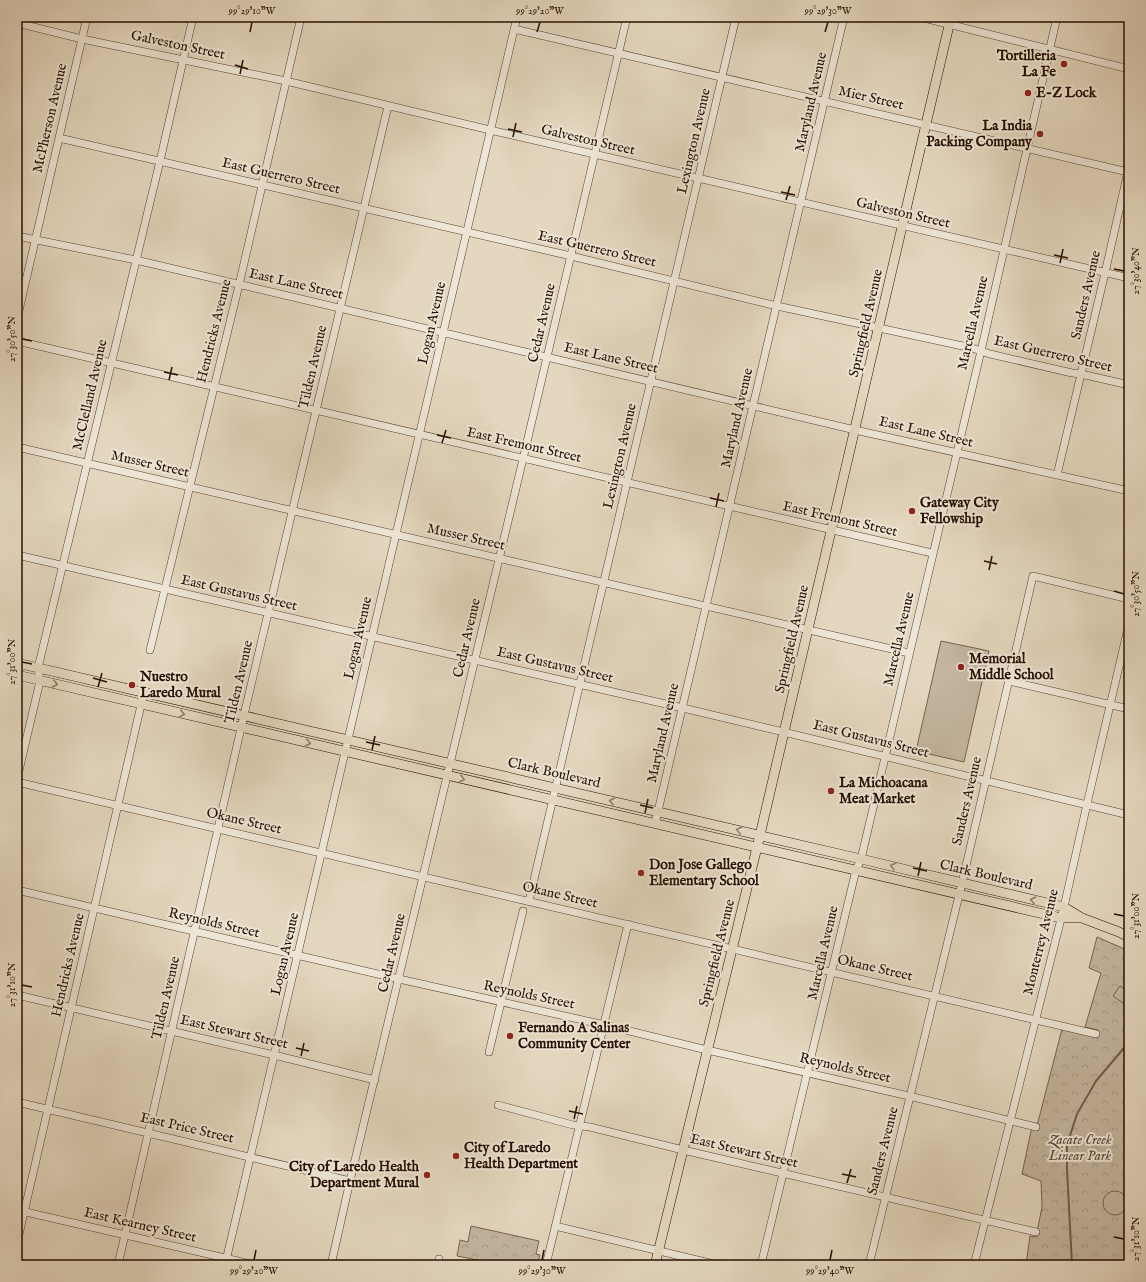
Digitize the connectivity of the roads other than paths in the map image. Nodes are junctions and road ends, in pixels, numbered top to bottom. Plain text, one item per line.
1 (87, 17) edge
2 (193, 17) edge
3 (301, 17) edge
4 (517, 17) edge
5 (627, 17) edge
6 (736, 17) edge
7 (844, 17) edge
8 (920, 17) edge
9 (1056, 17) edge
10 (950, 20) edge
11 (17, 23) edge
12 (514, 29) junction
13 (82, 39) junction
14 (1049, 48) junction
15 (619, 53) junction
16 (183, 60) junction
17 (1129, 69) edge
18 (722, 77) junction
19 (286, 81) junction
20 (825, 101) junction
21 (388, 106) junction
22 (926, 125) junction
23 (490, 130) junction
24 (59, 138) junction
25 (1026, 148) junction
26 (595, 154) junction
27 (160, 161) junction
28 (1128, 174) edge
29 (699, 179) junction
30 (262, 185) junction
31 (801, 203) junction
32 (364, 208) junction
33 (903, 226) junction
34 (467, 232) junction
35 (17, 236) edge
36 (35, 240) junction
37 (1004, 248) junction
38 (571, 256) junction
39 (136, 260) junction
40 (1105, 273) junction
41 (1129, 278) edge
42 (675, 280) junction
43 (239, 284) junction
44 (777, 306) junction
45 (340, 308) junction
46 (17, 319) edge
47 (879, 327) junction
48 (443, 332) junction
49 (17, 341) edge
50 (981, 351) junction
51 (548, 357) junction
52 (111, 363) junction
53 (1081, 374) junction
54 (651, 381) junction
55 (1129, 385) edge
56 (213, 386) junction
57 (753, 406) junction
58 (316, 410) junction
59 (855, 430) junction
60 (419, 434) junction
61 (17, 447) edge
62 (956, 453) junction
63 (524, 459) junction
64 (87, 463) junction
65 (1057, 475) junction
66 (627, 483) junction
67 (189, 487) junction
68 (1129, 491) edge
69 (730, 506) junction
70 (293, 511) junction
71 (832, 530) junction
72 (396, 534) junction
73 (932, 553) junction
74 (17, 555) edge
75 (500, 558) junction
76 (63, 566) junction
77 (603, 582) junction
78 (164, 588) junction
79 (1129, 599) edge
80 (706, 606) junction
81 (268, 613) junction
82 (1129, 624) edge
83 (808, 630) junction
84 (372, 636) junction
85 (150, 650) dead end
86 (909, 653) junction
87 (475, 660) junction
88 (17, 663) edge
89 (38, 668) junction
90 (17, 675) edge
91 (40, 680) junction
92 (1009, 681) junction
93 (579, 684) junction
94 (144, 692) junction
95 (141, 704) junction
96 (1110, 704) junction
97 (683, 708) junction
98 (1129, 709) edge
99 (244, 716) junction
100 (242, 728) junction
101 (785, 732) junction
102 (347, 740) junction
103 (345, 752) junction
104 (886, 756) junction
105 (450, 763) junction
106 (448, 776) junction
107 (17, 780) edge
108 (986, 780) junction
109 (554, 788) junction
110 (552, 800) junction
111 (1086, 804) junction
112 (118, 805) junction
113 (658, 812) junction
114 (1129, 815) edge
115 (656, 824) junction
116 (218, 829) junction
117 (760, 835) junction
118 (757, 848) junction
119 (322, 853) junction
120 (861, 859) junction
121 (856, 870) junction
122 (424, 876) junction
123 (962, 883) junction
124 (17, 890) edge
125 (959, 894) junction
126 (529, 901) junction
127 (1064, 907) junction
128 (94, 908) junction
129 (523, 911) dead end
130 (1061, 918) junction
131 (1082, 918) junction
132 (628, 924) junction
133 (195, 932) junction
134 (1129, 937) edge
135 (732, 948) junction
136 (298, 956) junction
137 (832, 971) junction
138 (399, 979) junction
139 (17, 995) edge
140 (934, 995) junction
141 (501, 1002) junction
142 (71, 1008) junction
143 (1036, 1018) junction
144 (605, 1025) junction
145 (172, 1031) junction
146 (1096, 1034) dead end
147 (707, 1050) junction
148 (489, 1052) dead end
149 (274, 1055) junction
150 (808, 1073) junction
151 (374, 1080) junction
152 (909, 1096) junction
153 (17, 1102) edge
154 (498, 1105) dead end
155 (48, 1109) junction
156 (1011, 1121) junction
157 (580, 1126) junction
158 (1036, 1126) dead end
159 (148, 1133) junction
160 (683, 1150) junction
161 (251, 1156) junction
162 (784, 1173) junction
163 (350, 1181) junction
164 (885, 1197) junction
165 (21, 1211) edge
166 (985, 1220) junction
167 (556, 1226) junction
168 (1036, 1232) dead end
169 (125, 1234) junction
170 (17, 1243) edge
171 (658, 1250) junction
172 (226, 1262) edge
173 (118, 1265) edge
174 (256, 1265) edge
175 (331, 1265) edge
176 (546, 1265) edge
177 (655, 1265) edge
178 (718, 1265) edge
179 (762, 1265) edge
180 (869, 1265) edge
181 (974, 1265) edge

1 - 13 street, McPherson Avenue
2 - 16 street, McClelland Avenue
3 - 19 street, Hendricks Avenue
4 - 12 street, Logan Avenue
5 - 15 street, Cedar Avenue
6 - 18 street, Lexington Avenue
7 - 20 street, Maryland Avenue
8 - 10 street
9 - 14 street, Marcella Avenue
10 - 14 street
10 - 22 main road, Springfield Avenue
11 - 13 street, Galveston Street
12 - 15 street, Mier Street
12 - 23 street, Logan Avenue
13 - 16 street, Galveston Street
13 - 24 street, McPherson Avenue
14 - 17 street
14 - 25 street, Marcella Avenue
15 - 18 street, Mier Street
15 - 26 street, Cedar Avenue
16 - 19 street, Galveston Street
16 - 27 street, McClelland Avenue
18 - 20 street, Mier Street
18 - 29 street, Lexington Avenue
19 - 21 street, Galveston Street
19 - 30 street, Hendricks Avenue
20 - 22 street, Mier Street
20 - 31 street, Maryland Avenue
21 - 23 street, Galveston Street
21 - 32 street, Tilden Avenue
22 - 25 street, Mier Street
22 - 33 main road, Springfield Avenue
23 - 26 street, Galveston Street
23 - 34 street, Logan Avenue
24 - 27 street, East Guerrero Street
24 - 36 street, McPherson Avenue
25 - 28 street, Mier Street
25 - 37 street, Marcella Avenue
26 - 29 street, Galveston Street
26 - 38 street, Cedar Avenue
27 - 30 street, East Guerrero Street
27 - 39 street, McClelland Avenue
28 - 40 street, Sanders Avenue
29 - 31 street, Galveston Street
29 - 42 street, Lexington Avenue
30 - 32 street, East Guerrero Street
30 - 43 street, Hendricks Avenue
31 - 33 street, Galveston Street
31 - 44 street, Maryland Avenue
32 - 34 street, East Guerrero Street
32 - 45 street, Tilden Avenue
33 - 37 street, Galveston Street
33 - 47 main road, Springfield Avenue
34 - 38 street, East Guerrero Street
34 - 48 street, Logan Avenue
35 - 36 street, East Lane Street
36 - 39 street, East Lane Street
36 - 46 street, McPherson Avenue
37 - 40 street, Galveston Street
37 - 50 street, Marcella Avenue
38 - 42 street, East Guerrero Street
38 - 51 street, Cedar Avenue
39 - 43 street, East Lane Street
39 - 52 street, McClelland Avenue
40 - 41 street, Galveston Street
40 - 53 street, Sanders Avenue
42 - 44 street, East Guerrero Street
42 - 54 street, Lexington Avenue
43 - 45 street, East Lane Street
43 - 56 street, Hendricks Avenue
44 - 47 street, East Guerrero Street
44 - 57 street, Maryland Avenue
45 - 48 street, East Lane Street
45 - 58 street, Tilden Avenue
47 - 50 street, East Guerrero Street
47 - 59 main road, Springfield Avenue
48 - 51 street, East Lane Street
48 - 60 street, Logan Avenue
49 - 52 street, East Fremont Street
50 - 53 street, East Guerrero Street
50 - 62 street, Marcella Avenue
51 - 54 street, East Lane Street
51 - 63 street, Cedar Avenue
52 - 56 street, East Fremont Street
52 - 64 street, McClelland Avenue
53 - 55 street, East Guerrero Street
53 - 65 street, Sanders Avenue
54 - 57 street, East Lane Street
54 - 66 street, Lexington Avenue
56 - 58 street, East Fremont Street
56 - 67 street, Hendricks Avenue
57 - 59 street, East Lane Street
57 - 69 street, Maryland Avenue
58 - 60 street, East Fremont Street
58 - 70 street, Tilden Avenue
59 - 62 street, East Lane Street
59 - 71 main road, Springfield Avenue
60 - 63 street, East Fremont Street
60 - 72 street, Logan Avenue
61 - 64 street, Musser Street
62 - 65 street, East Lane Street
62 - 73 street, Marcella Avenue
63 - 66 street, East Fremont Street
63 - 75 street, Cedar Avenue
64 - 67 street, Musser Street
64 - 76 street, McClelland Avenue
65 - 68 street, East Lane Street
66 - 69 street, East Fremont Street
66 - 77 street, Lexington Avenue
67 - 70 street, Musser Street
67 - 78 street, Hendricks Avenue
69 - 71 street, East Fremont Street
69 - 80 street, Maryland Avenue
70 - 72 street, Musser Street
70 - 81 street, Tilden Avenue
71 - 73 street, East Fremont Street
71 - 83 main road, Springfield Avenue
72 - 75 street, Musser Street
72 - 84 street, Logan Avenue
73 - 86 street, Marcella Avenue
74 - 76 street, East Gustavus Street
75 - 77 street, Musser Street
75 - 87 street, Cedar Avenue
76 - 78 street, East Gustavus Street
76 - 89 street, McClelland Avenue
77 - 80 street, Musser Street
77 - 93 street, Lexington Avenue
78 - 81 street, East Gustavus Street
78 - 85 street, Hendricks Avenue
79 - 92 street, Sanders Avenue
80 - 83 street, Musser Street
80 - 97 street, Maryland Avenue
81 - 84 street, East Gustavus Street
81 - 99 street, Tilden Avenue
82 - 96 street, Monterrey Avenue
83 - 86 street, Musser Street
83 - 101 main road, Springfield Avenue
84 - 87 street, East Gustavus Street
84 - 102 street, Logan Avenue
86 - 104 street, Marcella Avenue
87 - 93 street, East Gustavus Street
87 - 105 street, Cedar Avenue
88 - 89 main road, Clark Boulevard
89 - 91 street, McClelland Avenue
89 - 94 main road, Clark Boulevard
90 - 91 main road, Clark Boulevard
91 -> 95 main road, Clark Boulevard
91 - 107 street, McClelland Avenue
92 - 96 street
92 - 108 street, Sanders Avenue
93 - 97 street, East Gustavus Street
93 - 109 street, Lexington Avenue
94 - 95 street, Hendricks Avenue
94 - 99 main road, Clark Boulevard
95 -> 100 main road, Clark Boulevard
95 - 112 street, Hendricks Avenue
96 - 98 street
96 - 111 street, Monterrey Avenue
97 - 101 street, East Gustavus Street
97 - 113 street, Maryland Avenue
99 - 100 street, Tilden Avenue
99 - 102 main road, Clark Boulevard
100 -> 103 main road, Clark Boulevard
100 - 116 street, Tilden Avenue
101 - 104 street, East Gustavus Street
101 - 117 main road, Springfield Avenue
102 - 103 street, Logan Avenue
102 - 105 main road, Clark Boulevard
103 - 106 main road, Clark Boulevard
103 - 119 street, Logan Avenue
104 - 108 street, East Gustavus Street
104 - 120 street, Marcella Avenue
105 - 106 street, Cedar Avenue
105 - 109 main road, Clark Boulevard
106 -> 110 main road, Clark Boulevard
106 - 122 street, Cedar Avenue
107 - 112 street, Okane Street
108 - 111 street, East Gustavus Street
108 - 123 street, Sanders Avenue
109 - 110 street, Lexington Avenue
113 -> 109 main road, Clark Boulevard
110 - 115 main road, Clark Boulevard
110 - 126 street, Lexington Avenue
111 - 114 street, East Gustavus Street
111 - 127 street, Monterrey Avenue
112 - 116 street, Okane Street
112 - 128 street, Hendricks Avenue
113 - 115 street, Maryland Avenue
117 -> 113 main road, Clark Boulevard
115 - 118 main road, Clark Boulevard
116 - 119 street, Okane Street
116 - 133 street, Tilden Avenue
117 - 118 main road, Springfield Avenue
117 - 120 main road, Clark Boulevard
118 - 121 main road, Clark Boulevard
118 - 135 main road, Springfield Avenue
119 - 122 street, Okane Street
119 - 136 street, Logan Avenue
120 - 121 street, Marcella Avenue
123 -> 120 main road, Clark Boulevard
121 - 125 main road, Clark Boulevard
121 - 137 street, Marcella Avenue
122 - 126 street, Okane Street
122 - 138 street, Cedar Avenue
123 - 125 street, Sanders Avenue
127 -> 123 main road, Clark Boulevard
124 - 128 street, Reynolds Street
125 - 130 main road, Clark Boulevard
125 - 140 street, Sanders Avenue
126 - 132 street, Okane Street
127 - 130 street, Monterrey Avenue
127 - 131 main road, Clark Boulevard
128 - 133 street, Reynolds Street
128 - 142 street, Hendricks Avenue
129 - 141 street
130 - 131 main road, Clark Boulevard
130 - 143 street, Monterrey Avenue
131 - 134 main road, Clark Boulevard
132 - 135 street, Okane Street
132 - 144 street
133 - 136 street, Reynolds Street
133 - 145 street, Tilden Avenue
135 - 137 street, Okane Street
135 - 147 main road, Springfield Avenue
136 - 138 street, Reynolds Street
136 - 149 street, Logan Avenue
137 - 140 street, Okane Street
137 - 150 street, Marcella Avenue
138 - 141 street, Reynolds Street
138 - 151 street, Cedar Avenue
139 - 142 street, East Stewart Street
140 - 143 street, Okane Street
140 - 152 street, Sanders Avenue
141 - 144 street, Reynolds Street
141 - 148 street
142 - 145 street, East Stewart Street
142 - 155 street, Hendricks Avenue
143 - 146 street, Okane Street
143 - 156 street, Monterrey Avenue
144 - 147 street, Reynolds Street
144 - 157 street
145 - 149 street, East Stewart Street
145 - 159 street, Tilden Avenue
147 - 150 street, Reynolds Street
147 - 160 main road, Springfield Avenue
149 - 151 street, East Stewart Street
149 - 161 street, Logan Avenue
150 - 152 street, Reynolds Street
150 - 162 street, Marcella Avenue
151 - 163 street, Cedar Avenue
152 - 156 street, Reynolds Street
152 - 164 street, Sanders Avenue
153 - 155 street, East Price Street
154 - 157 street, East Stewart Street
155 - 159 street, East Price Street
155 - 165 street, Hendricks Avenue
156 - 158 street, Reynolds Street
156 - 166 street, Monterrey Avenue
157 - 160 street, East Stewart Street
157 - 167 street
159 - 161 street, East Price Street
159 - 169 street, Tilden Avenue
160 - 162 street, East Stewart Street
160 - 171 main road, Springfield Avenue
161 - 163 street, East Price Street
161 - 172 street, Logan Avenue
162 - 164 street, East Stewart Street
162 - 179 street, Marcella Avenue
163 - 175 street, Cedar Avenue
164 - 166 street, East Stewart Street
164 - 180 street, Sanders Avenue
165 - 169 street, East Kearney Street
165 - 170 street, Hendricks Avenue
166 - 168 street, East Stewart Street
166 - 181 street, Monterrey Avenue
167 - 171 street
167 - 176 street
169 - 172 street, East Kearney Street
169 - 173 street, Tilden Avenue
171 - 177 main road, Springfield Avenue
171 - 178 street
172 - 174 street, East Kearney Street

